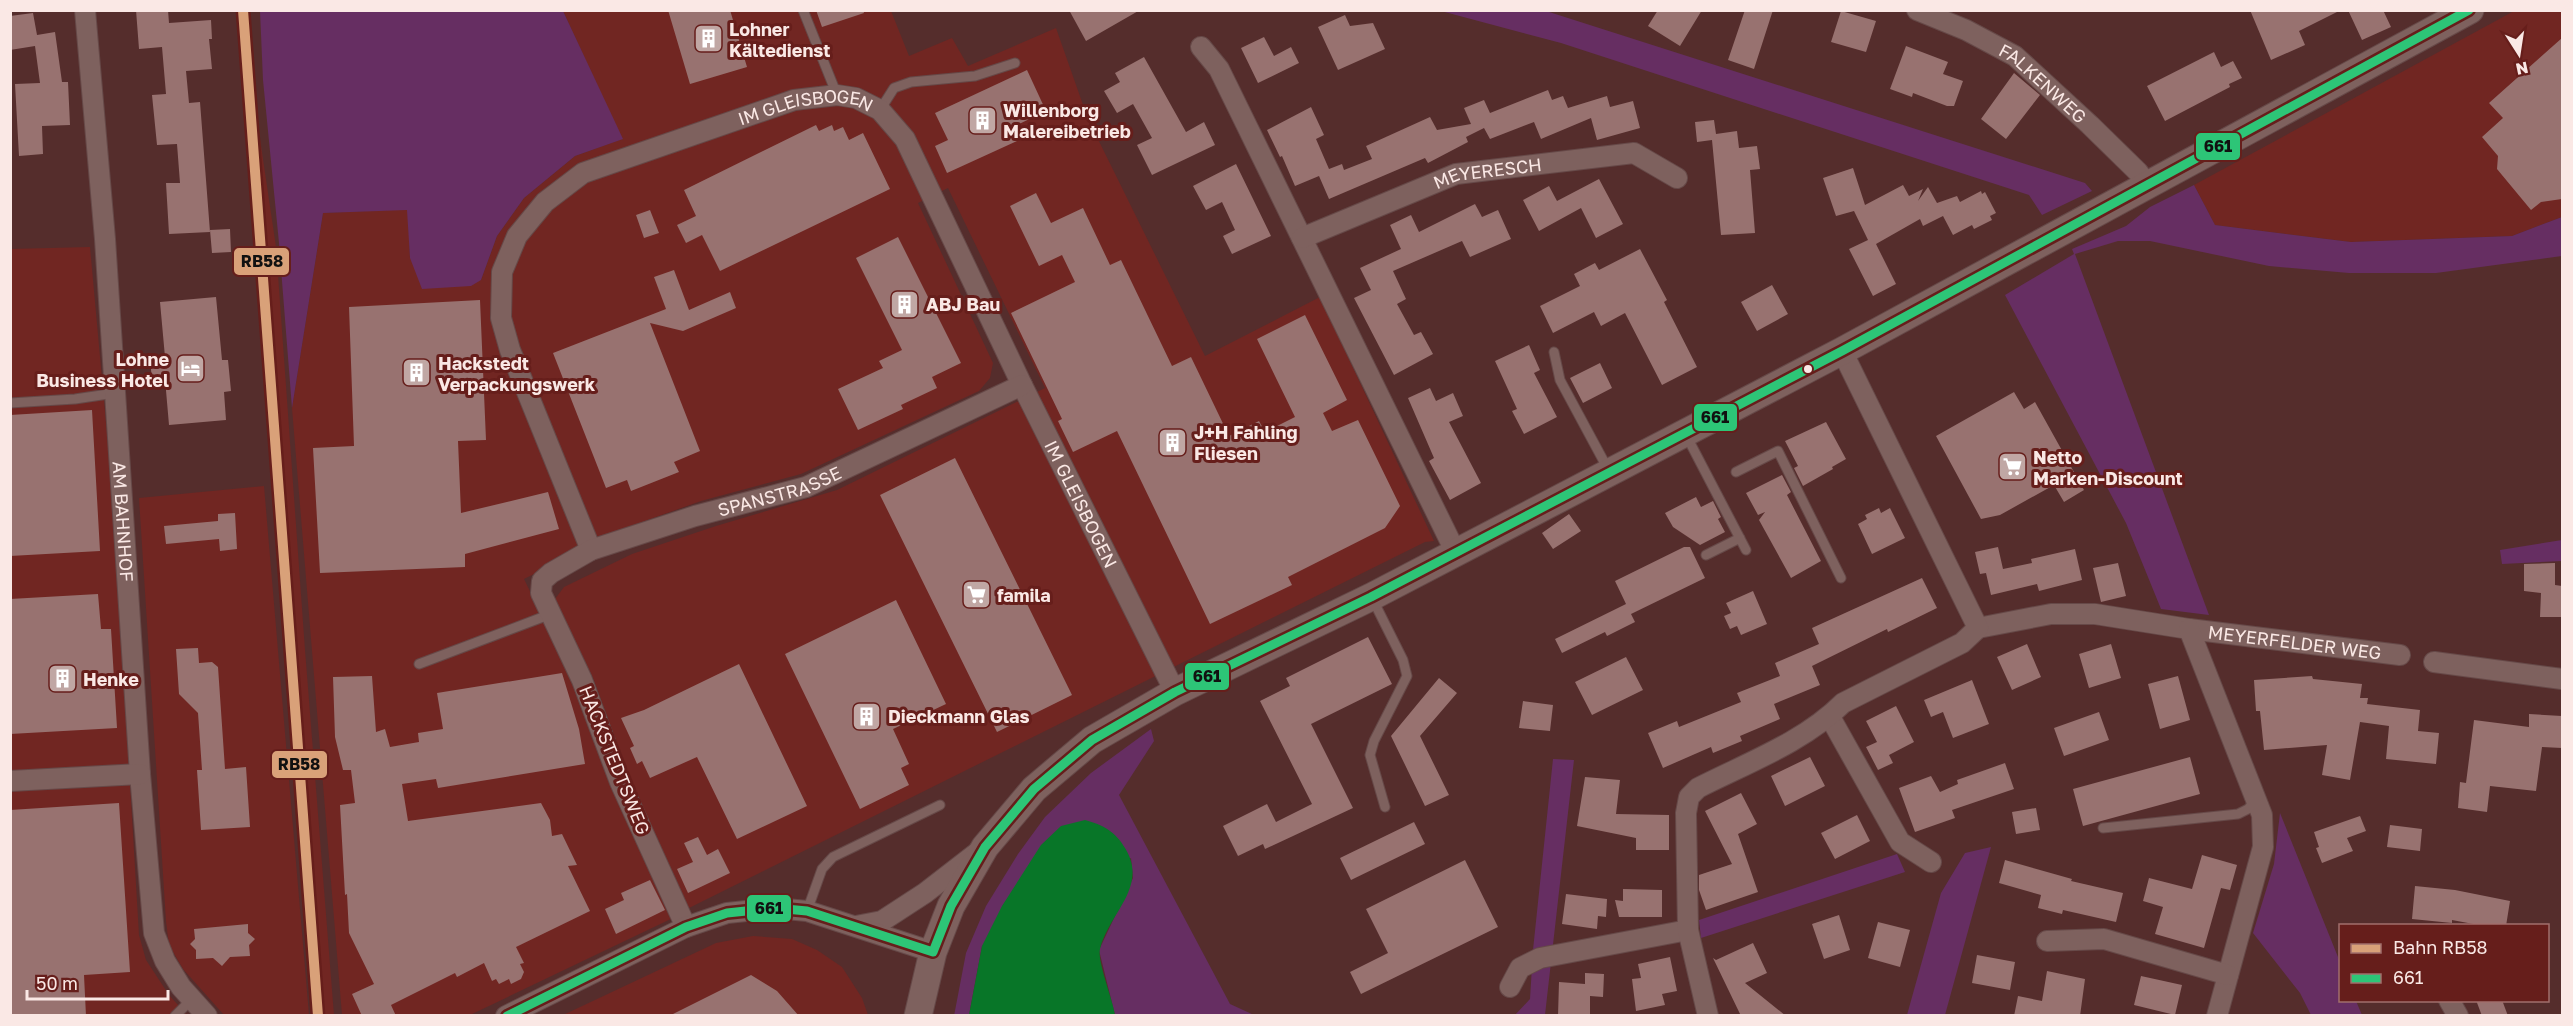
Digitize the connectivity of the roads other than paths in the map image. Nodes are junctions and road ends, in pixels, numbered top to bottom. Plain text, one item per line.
1 (85, 10) edge
2 (803, 10) edge
3 (1917, 10) edge
4 (2470, 10) edge
5 (1202, 47) dead end
6 (1015, 63) dead end
7 (837, 95) junction
8 (880, 110) junction
9 (1677, 178) dead end
10 (2148, 186) junction
11 (1302, 238) junction
12 (1842, 351) junction
13 (1554, 352) dead end
14 (1022, 385) junction
15 (115, 393) junction
16 (10, 403) edge
17 (1684, 432) junction
18 (1736, 472) dead end
19 (1610, 473) junction
20 (1740, 538) junction
21 (591, 550) junction
22 (1746, 550) dead end
23 (1456, 553) junction
24 (1706, 555) dead end
25 (1841, 578) dead end
26 (541, 593) joint
27 (1371, 597) junction
28 (551, 614) junction
29 (1978, 628) junction
30 (2189, 629) junction
31 (2400, 655) dead end
32 (2434, 662) dead end
33 (419, 664) dead end
34 (2562, 679) edge
35 (1175, 692) junction
36 (1830, 717) junction
37 (140, 774) junction
38 (10, 782) edge
39 (2256, 800) junction
40 (940, 805) dead end
41 (1385, 807) dead end
42 (2103, 828) dead end
43 (985, 847) junction
44 (1931, 862) dead end
45 (807, 911) junction
46 (854, 926) junction
47 (686, 927) junction
48 (1688, 930) junction
49 (2047, 941) dead end
50 (933, 952) junction
51 (2228, 975) junction
52 (1510, 987) dead end
53 (192, 999) junction
54 (2450, 1002) edge
55 (176, 1016) edge
56 (207, 1016) edge
57 (506, 1016) edge
58 (918, 1016) edge
59 (1708, 1016) edge
60 (2217, 1016) edge
61 (2458, 1016) edge

1 - 15 street, AM BAHNHOF
2 - 7 lane
3 - 10 street, FALKENWEG
4 - 10 main road
5 - 11 street
6 - 8 lane
7 - 8 street, IM GLEISBOGEN
7 - 21 street, IM GLEISBOGEN
8 - 14 street, IM GLEISBOGEN
9 - 11 street, MEYERESCH
10 - 12 main road
11 - 23 street
12 - 17 main road
12 - 29 street
13 - 19 lane
14 - 21 street, SPANSTRASSE
14 - 35 street, IM GLEISBOGEN
15 - 16 lane
15 - 37 street, AM BAHNHOF
17 - 19 main road
17 - 20 lane
18 - 25 lane
19 - 23 main road
20 - 22 lane
20 - 24 lane
21 - 26 street, SPANSTRASSE
23 - 27 main road
26 - 28 street, HACKSTEDTSWEG
27 - 35 main road
27 - 41 lane
28 - 33 lane
28 - 47 street, HACKSTEDTSWEG
29 - 30 street, MEYERFELDER WEG
29 - 36 street
30 - 31 street, MEYERFELDER WEG
30 - 39 street
32 - 34 street
35 - 43 main road
36 - 44 street
36 - 48 street
37 - 38 street
37 - 53 street, AM BAHNHOF
39 - 42 lane
39 - 51 street
40 - 45 lane
43 - 46 street
43 - 50 main road
45 - 46 street
45 - 47 street
46 - 50 street
47 - 57 street
48 - 52 street
48 - 59 street
49 - 51 street
50 - 58 main road
51 - 60 street
53 - 55 lane
53 - 56 street, AM BAHNHOF
54 - 61 street

